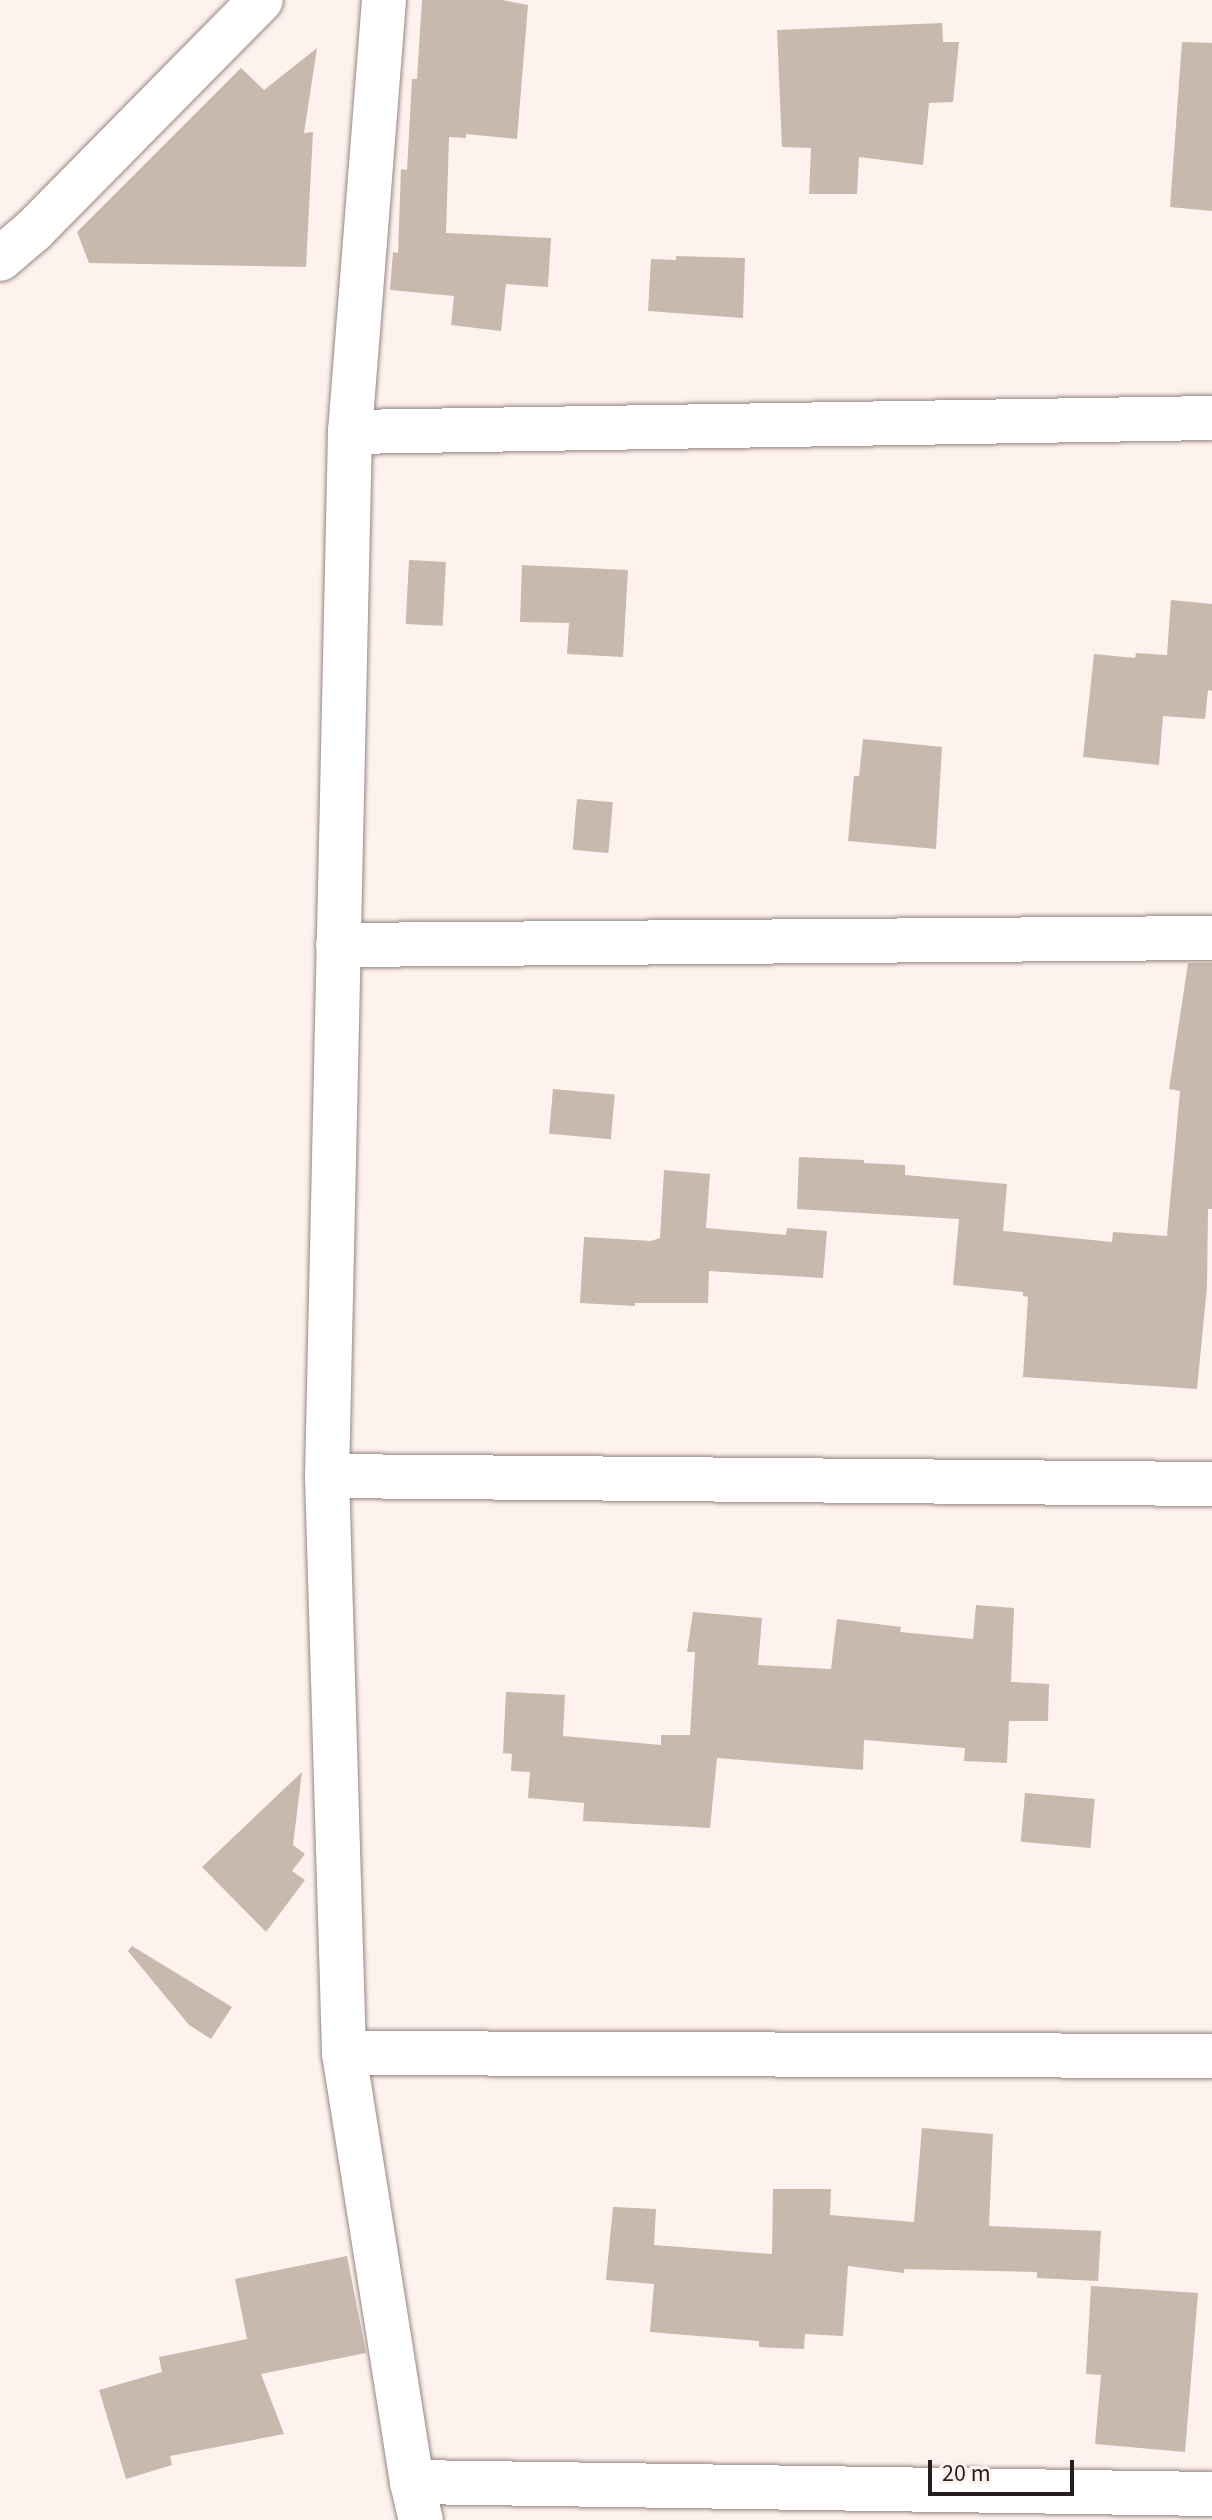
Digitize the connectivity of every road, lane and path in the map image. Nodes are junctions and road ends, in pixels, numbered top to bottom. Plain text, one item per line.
1 (261, 0) edge
2 (384, 0) edge
3 (0, 259) edge
4 (1212, 418) edge
5 (350, 432) junction
6 (1212, 938) edge
7 (338, 945) junction
8 (327, 1476) junction
9 (1212, 1484) edge
10 (344, 2053) junction
11 (1212, 2056) edge
12 (1212, 2494) edge
13 (416, 2501) edge

1 - 3 street
2 - 5 street
4 - 5 street
5 - 7 street
6 - 7 street
7 - 8 street
8 - 9 street
8 - 10 street
10 - 11 street
10 - 13 street
12 - 13 street

